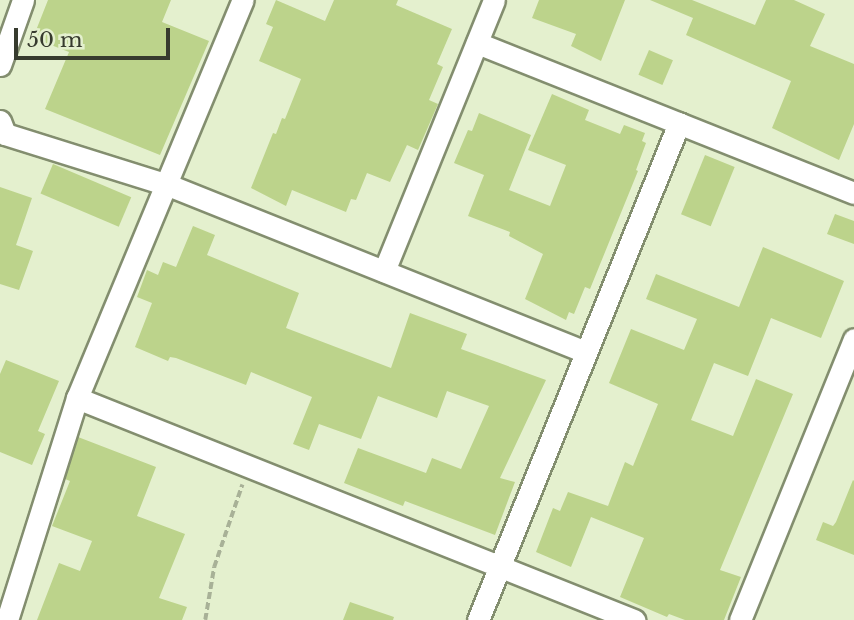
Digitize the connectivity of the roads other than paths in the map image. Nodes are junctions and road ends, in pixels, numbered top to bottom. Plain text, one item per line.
1 (23, 0) edge
2 (243, 0) edge
3 (494, 0) edge
4 (477, 43) junction
5 (0, 65) edge
6 (0, 121) edge
7 (679, 123) junction
8 (168, 186) junction
9 (854, 193) edge
10 (384, 271) junction
11 (854, 339) edge
12 (586, 352) junction
13 (77, 398) junction
14 (499, 566) junction
15 (7, 620) edge
16 (478, 620) edge
17 (634, 620) edge
18 (740, 620) edge

1 - 5 street
2 - 8 street
3 - 4 street
4 - 7 street
4 - 10 street
6 - 8 street
7 - 9 street
7 - 12 street
8 - 10 street
8 - 13 street
10 - 12 street
11 - 18 street
12 - 14 street
13 - 14 street
13 - 15 street
14 - 16 street
14 - 17 street

